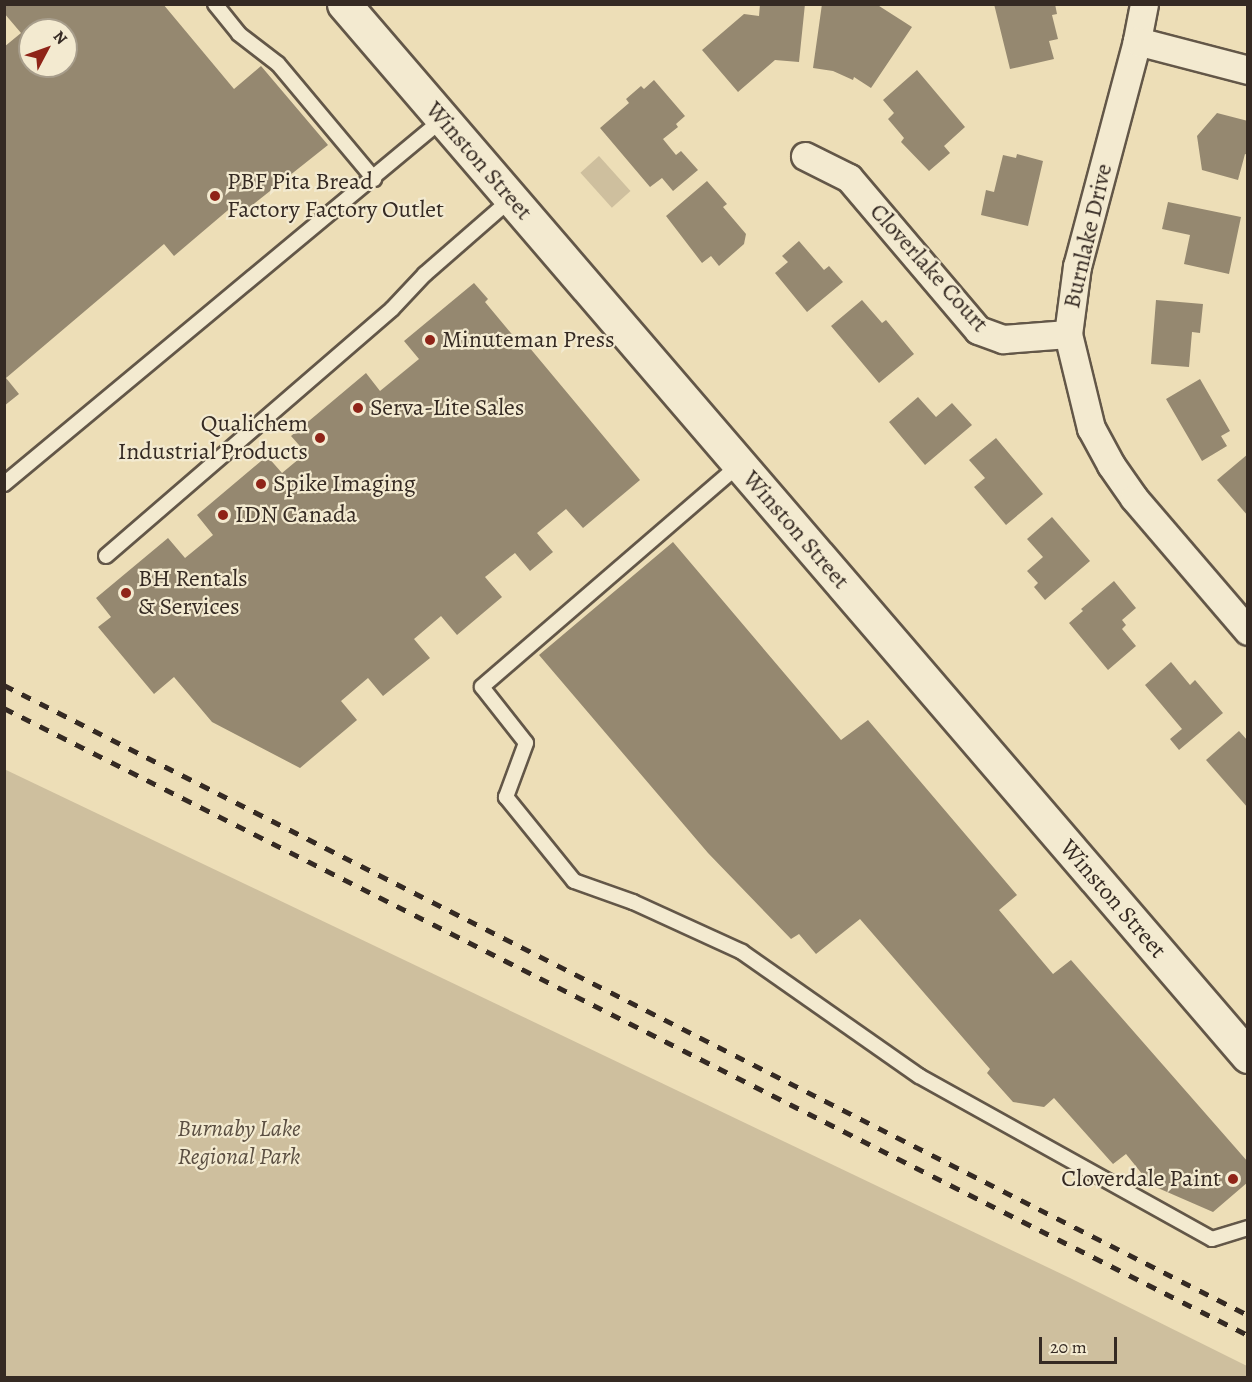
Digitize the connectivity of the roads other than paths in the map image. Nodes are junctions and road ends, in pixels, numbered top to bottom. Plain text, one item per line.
1 (215, 4) edge
2 (344, 4) edge
3 (1144, 4) edge
4 (1137, 41) junction
5 (1248, 70) edge
6 (443, 119) junction
7 (805, 156) dead end
8 (374, 179) junction
9 (511, 199) junction
10 (1068, 334) junction
11 (740, 464) junction
12 (4, 484) edge
13 (106, 556) dead end
14 (1248, 631) edge
15 (1248, 1056) edge
16 (1248, 1228) edge

1 - 8 lane
2 - 6 street, Winston Street
3 - 4 street, Burnlake Drive
4 - 5 street
4 - 10 street, Burnlake Drive
6 - 8 lane
6 - 9 street, Winston Street
7 - 10 street, Cloverlake Court
8 - 12 lane
9 - 11 street, Winston Street
9 - 13 lane
10 - 14 street, Burnlake Drive
11 - 15 street, Winston Street
11 - 16 lane

